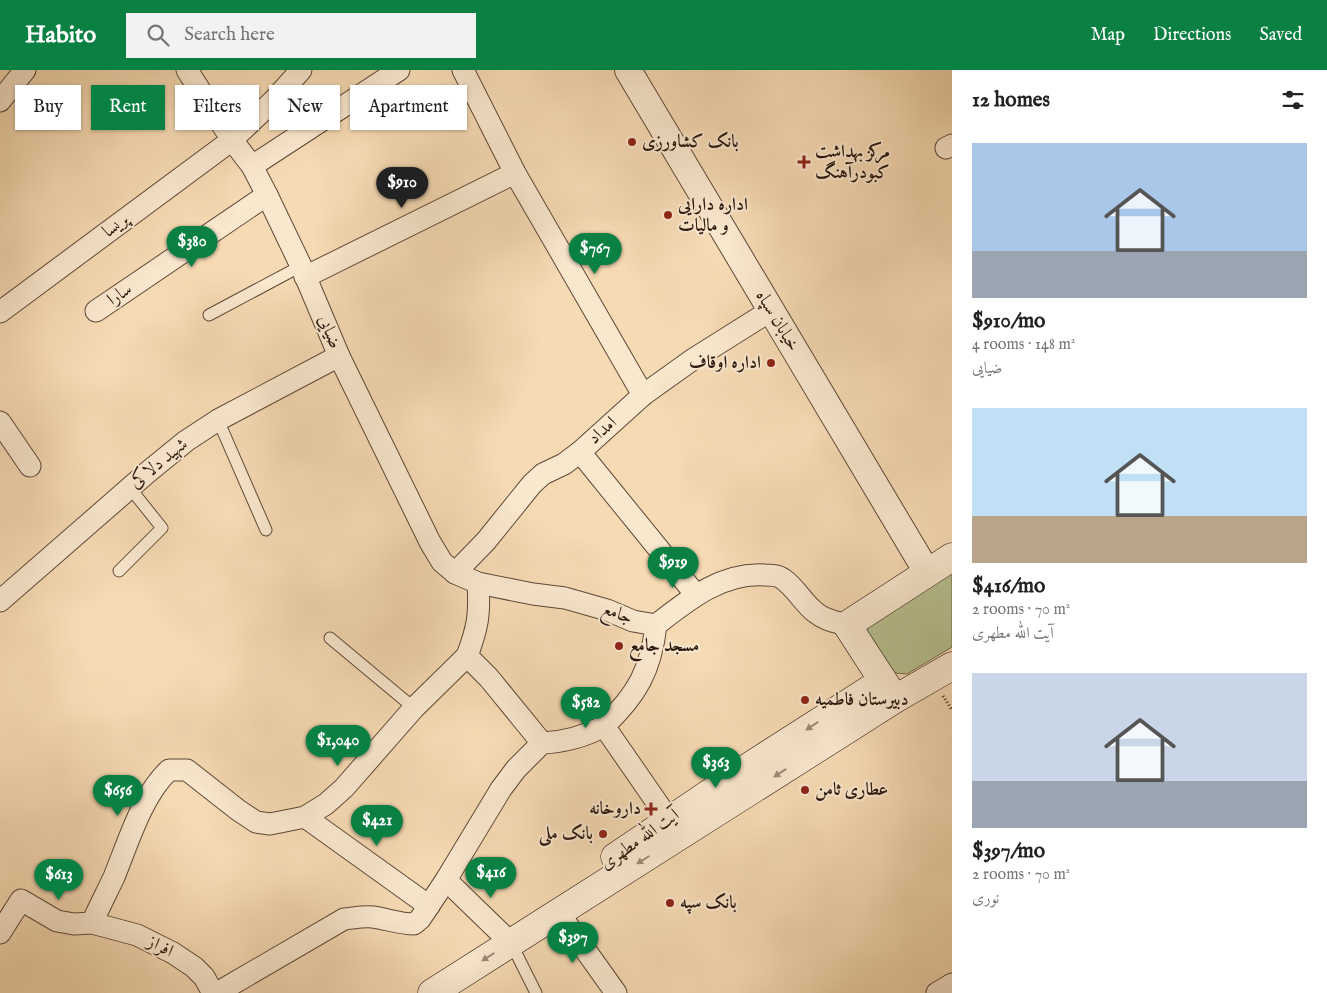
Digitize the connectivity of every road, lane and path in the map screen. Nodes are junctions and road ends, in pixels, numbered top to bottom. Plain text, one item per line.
1 (25, 70) edge
2 (187, 70) edge
3 (301, 70) edge
4 (399, 70) edge
5 (463, 70) edge
6 (628, 70) edge
7 (0, 101) edge
8 (232, 140) junction
9 (252, 166) junction
10 (515, 173) junction
11 (267, 195) junction
12 (303, 271) junction
13 (96, 311) dead end
14 (770, 311) junction
15 (0, 312) edge
16 (209, 315) dead end
17 (339, 356) junction
18 (643, 395) junction
19 (218, 420) junction
20 (0, 422) edge
21 (580, 452) junction
22 (30, 466) dead end
23 (130, 488) junction
24 (266, 530) dead end
25 (952, 557) edge
26 (119, 571) dead end
27 (927, 572) junction
28 (455, 573) junction
29 (478, 583) junction
30 (696, 595) junction
31 (0, 601) edge
32 (656, 625) junction
33 (847, 625) junction
34 (330, 638) dead end
35 (467, 656) junction
36 (952, 666) edge
37 (889, 690) junction
38 (414, 708) junction
39 (604, 726) junction
40 (542, 743) junction
41 (304, 817) junction
42 (669, 820) junction
43 (446, 880) junction
44 (429, 906) junction
45 (559, 913) junction
46 (92, 923) junction
47 (0, 933) edge
48 (511, 943) junction
49 (952, 984) edge
50 (215, 993) edge
51 (432, 993) edge
52 (536, 993) edge
53 (616, 993) edge
54 (937, 993) edge

1 - 7 street
2 - 8 street, ضیایی
3 - 8 street, پریسا
4 - 9 street
5 - 10 street
6 - 14 street, خیابان سپاه
8 - 9 street, ضیایی
8 - 15 street, پریسا
9 - 11 street, ضیایی
10 - 12 street
10 - 18 street
11 - 12 street, ضیایی
11 - 13 street, سارا
12 - 16 lane
12 - 17 street, ضیایی
14 - 18 street, امداد
14 - 27 street, خیابان سپاه
17 - 19 street, شهید دلاکی
17 - 28 street, ضیایی
18 - 21 street, امداد
19 - 23 street, شهید دلاکی
19 - 24 lane
20 - 22 street
21 - 28 street, امداد
21 - 30 street
23 - 26 lane
23 - 31 street, شهید دلاکی
25 - 27 main road
27 - 33 main road
28 - 29 street, ضیایی
29 - 32 street, جامع
29 - 35 street
30 - 32 street, جامع
30 - 33 street, جامع
32 - 39 street
33 - 37 main road
34 - 38 lane
35 - 38 street
35 - 40 street
36 - 37 main road
37 -> 42 main road, آیت الله مطهری
37 -> 45 main road, آیت الله مطهری
38 - 41 street
39 - 40 street
39 - 42 street
40 - 43 street
41 - 44 street
41 - 46 street
42 - 45 main road, آیت الله مطهری
43 - 44 street
43 - 48 street
44 - 50 street
45 - 48 main road, آیت الله مطهری
45 - 53 street
46 - 47 street, افراز
46 - 50 street, افراز
48 -> 51 main road, آیت الله مطهری
48 - 52 lane
49 - 54 street

